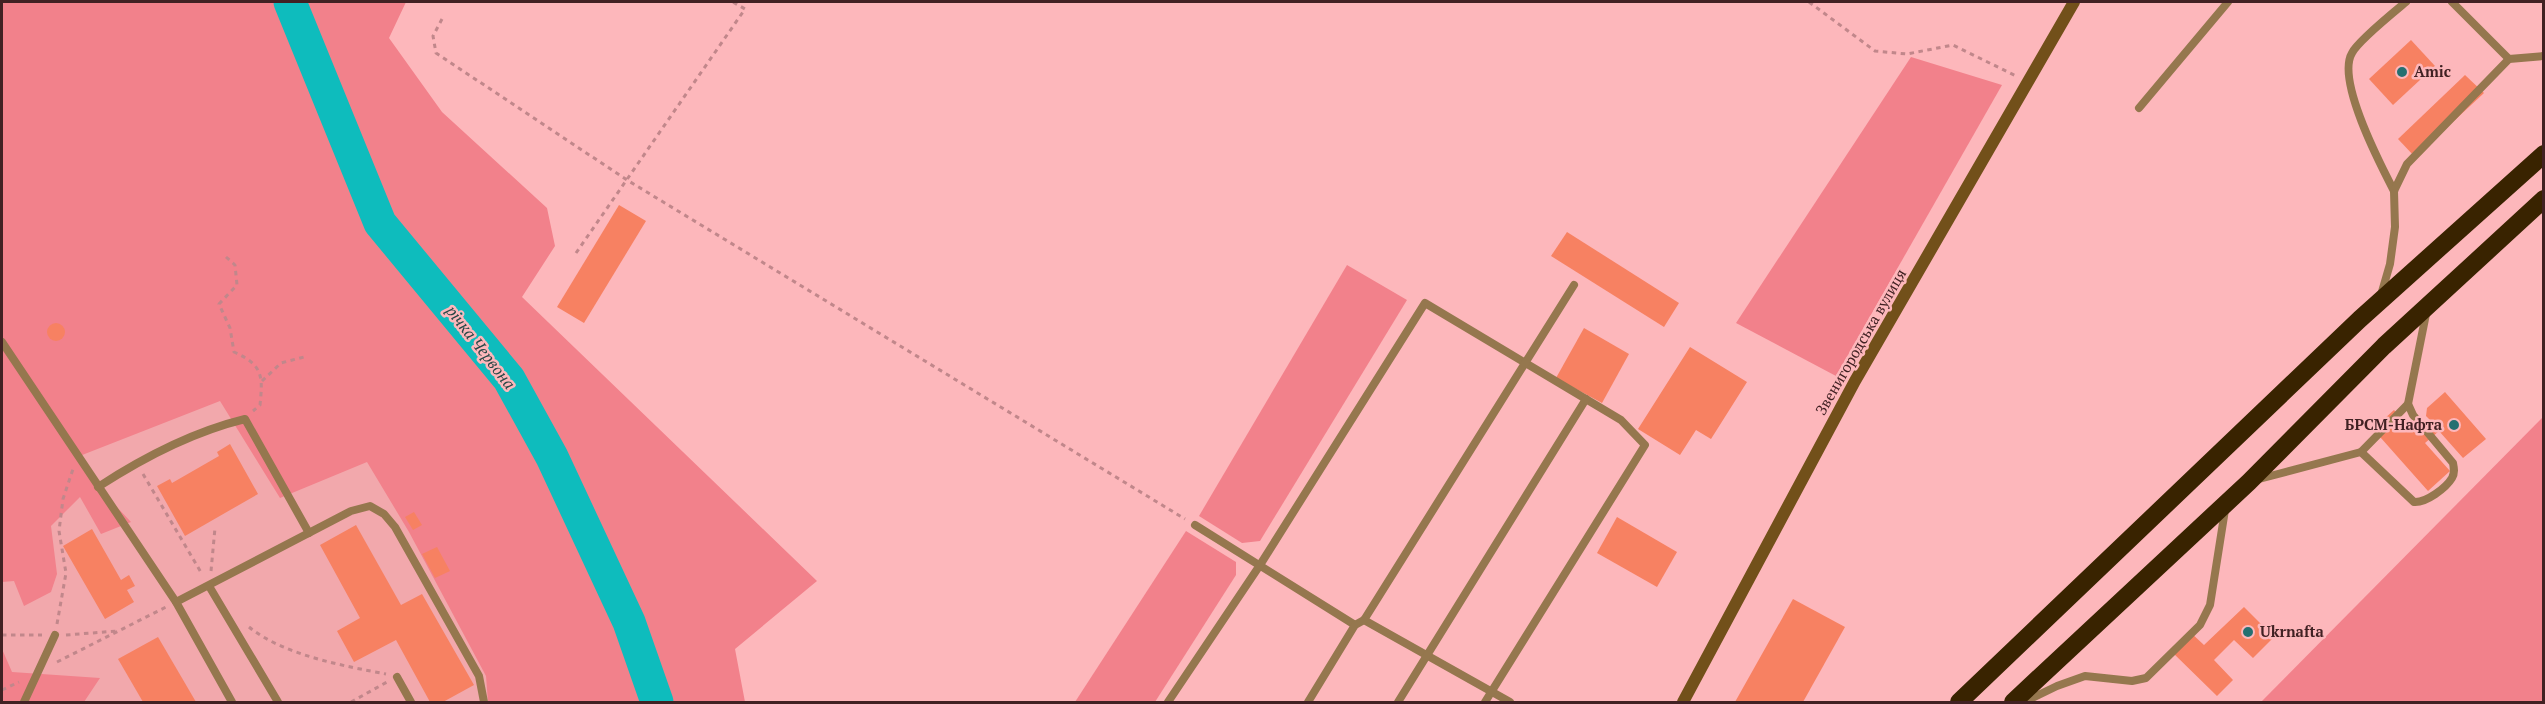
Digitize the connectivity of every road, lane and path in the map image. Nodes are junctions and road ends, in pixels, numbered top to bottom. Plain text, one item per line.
1 (733, 2) edge
2 (1809, 2) edge
3 (2074, 2) edge
4 (2228, 2) edge
5 (2406, 2) edge
6 (2452, 2) edge
7 (442, 19) dead end
8 (2544, 56) edge
9 (2509, 59) junction
10 (2029, 82) junction
11 (2139, 108) dead end
12 (2544, 154) edge
13 (627, 180) junction
14 (2394, 191) junction
15 (2544, 200) edge
16 (576, 253) dead end
17 (226, 257) dead end
18 (1574, 285) dead end
19 (2379, 303) junction
20 (2427, 306) junction
21 (2, 342) edge
22 (304, 357) dead end
23 (1526, 363) junction
24 (262, 381) junction
25 (1586, 399) junction
26 (2408, 404) junction
27 (245, 419) junction
28 (2361, 452) junction
29 (77, 457) junction
30 (136, 462) junction
31 (2249, 482) junction
32 (98, 487) junction
33 (2226, 503) junction
34 (1196, 525) joint
35 (215, 528) dead end
36 (309, 533) junction
37 (1260, 566) junction
38 (209, 586) junction
39 (176, 602) junction
40 (1364, 620) junction
41 (243, 622) dead end
42 (1355, 625) junction
43 (55, 635) joint
44 (1427, 655) junction
45 (38, 672) junction
46 (397, 677) junction
47 (1491, 692) junction
48 (24, 702) edge
49 (232, 702) edge
50 (278, 702) edge
51 (351, 702) edge
52 (411, 702) edge
53 (484, 702) edge
54 (1168, 702) edge
55 (1308, 702) edge
56 (1398, 702) edge
57 (1485, 702) edge
58 (1510, 702) edge
59 (1683, 702) edge
60 (1959, 702) edge
61 (2013, 702) edge
62 (2024, 702) edge

1 - 13 path
2 - 10 path
3 - 10 street, Звенигородська вулиця
4 - 11 lane
5 - 14 lane
6 - 9 lane
7 - 13 path
8 - 9 lane
9 - 14 lane
10 - 59 street, Звенигородська вулиця
12 - 19 highway
13 - 16 path
13 - 34 path
14 - 19 lane
15 - 20 highway
17 - 24 path
18 - 23 lane
19 - 60 highway
20 - 26 lane
20 - 31 highway
21 - 29 lane
22 - 24 path
23 - 25 lane
23 - 37 lane
23 - 40 lane
24 - 27 path
25 - 44 lane
25 - 47 lane
26 - 28 lane
26 - 28 lane
27 - 30 lane
27 - 36 lane
28 - 31 lane
29 - 32 lane
29 - 43 path
30 - 32 lane
30 - 38 path
31 - 33 highway
32 - 39 lane
33 - 61 highway
33 - 62 lane
34 - 37 lane
35 - 38 path
36 - 38 lane
36 - 53 lane
37 - 42 lane
37 - 54 lane
38 - 39 lane
38 - 50 lane
39 - 45 path
39 - 49 lane
40 - 42 lane
40 - 44 lane
41 - 46 path
42 - 55 lane
43 - 45 lane
44 - 47 lane
44 - 56 lane
45 - 48 lane
46 - 51 path
46 - 52 lane
47 - 57 lane
47 - 58 lane

